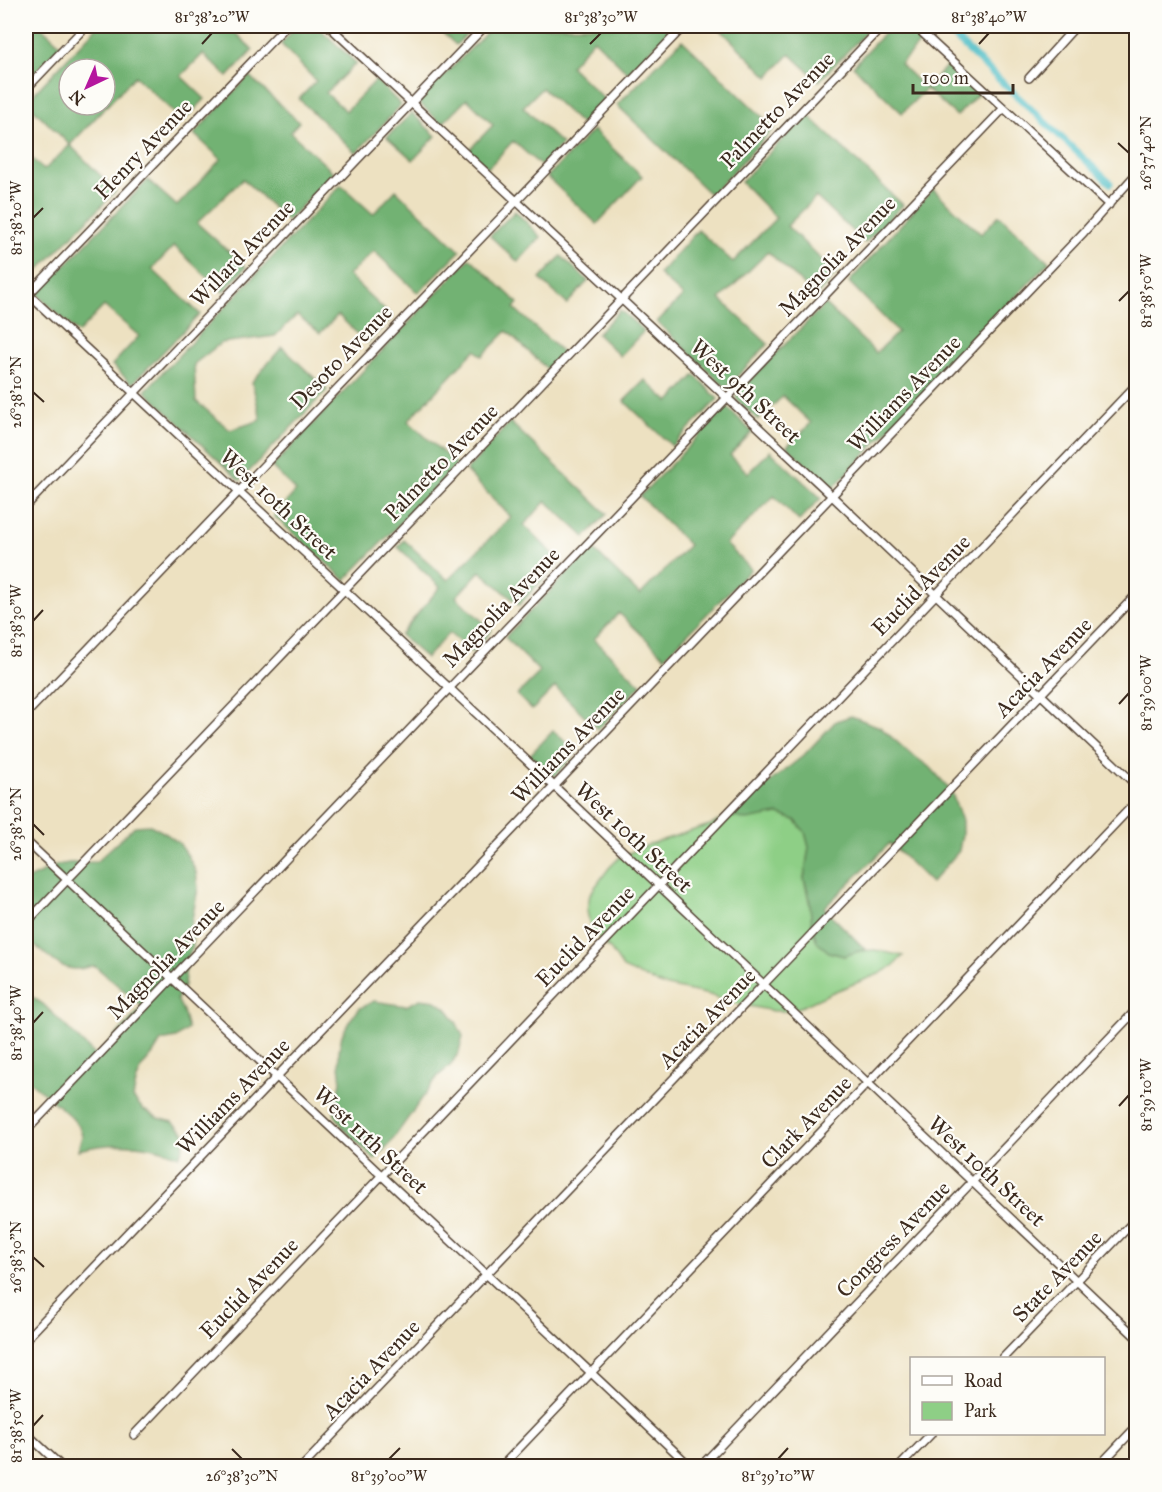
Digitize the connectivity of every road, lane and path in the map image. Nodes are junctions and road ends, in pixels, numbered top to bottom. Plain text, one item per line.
1 (86, 26) edge
2 (286, 26) edge
3 (329, 26) edge
4 (485, 26) edge
5 (684, 26) edge
6 (883, 26) edge
7 (915, 26) edge
8 (1076, 26) edge
9 (1029, 78) dead end
10 (26, 89) edge
11 (411, 103) junction
12 (1004, 108) junction
13 (1137, 174) edge
14 (516, 201) junction
15 (1109, 205) junction
16 (26, 294) edge
17 (621, 299) junction
18 (1137, 385) edge
19 (134, 393) junction
20 (726, 398) junction
21 (238, 491) junction
22 (831, 495) junction
23 (26, 506) edge
24 (344, 590) junction
25 (936, 595) junction
26 (1137, 595) edge
27 (449, 688) junction
28 (1041, 694) junction
29 (26, 714) edge
30 (1137, 785) edge
31 (554, 786) junction
32 (1137, 802) edge
33 (26, 841) edge
34 (67, 880) junction
35 (659, 884) junction
36 (26, 923) edge
37 (172, 978) junction
38 (764, 984) junction
39 (1137, 1010) edge
40 (277, 1077) junction
41 (868, 1083) junction
42 (26, 1131) edge
43 (382, 1175) junction
44 (973, 1182) junction
45 (1137, 1219) edge
46 (487, 1275) junction
47 (1077, 1281) junction
48 (1137, 1337) edge
49 (26, 1339) edge
50 (1005, 1357) edge
51 (591, 1373) junction
52 (1137, 1427) edge
53 (26, 1433) edge
54 (134, 1435) dead end
55 (931, 1435) edge
56 (61, 1467) edge
57 (303, 1467) edge
58 (502, 1467) edge
59 (690, 1467) edge
60 (701, 1467) edge
61 (900, 1467) edge
62 (1099, 1467) edge

1 - 10 street
2 - 16 street, Henry Avenue
3 - 11 street, West 9th Street
4 - 11 street, Willard Avenue
5 - 14 street, Desoto Avenue
6 - 17 street, Palmetto Avenue
7 - 12 street
8 - 9 street
11 - 14 street, West 9th Street
11 - 19 street, Willard Avenue
12 - 15 street
12 - 20 street, Magnolia Avenue
13 - 15 street, Williams Avenue
14 - 17 street, West 9th Street
14 - 21 street, Desoto Avenue
15 - 22 street, Williams Avenue
16 - 19 street, West 10th Street
17 - 20 street, West 9th Street
17 - 24 street, Palmetto Avenue
18 - 25 street, Euclid Avenue
19 - 21 street, West 10th Street
19 - 23 street, Willard Avenue
20 - 22 street, West 9th Street
20 - 27 street, Magnolia Avenue
21 - 24 street, West 10th Street
21 - 29 street, Desoto Avenue
22 - 25 street, West 9th Street
22 - 31 street, Williams Avenue
24 - 27 street, West 10th Street
24 - 34 street, Palmetto Avenue
25 - 28 street, West 9th Street
25 - 35 street, Euclid Avenue
26 - 28 street, Acacia Avenue
27 - 31 street, West 10th Street
27 - 37 street, Magnolia Avenue
28 - 30 street, West 9th Street
28 - 38 street, Acacia Avenue
31 - 35 street, West 10th Street
31 - 40 street, Williams Avenue
32 - 41 street, Clark Avenue
33 - 34 street, West 11th Street
34 - 36 street, Palmetto Avenue
34 - 37 street, West 11th Street
35 - 38 street, West 10th Street
35 - 43 street, Euclid Avenue
37 - 40 street, West 11th Street
37 - 42 street, Magnolia Avenue
38 - 41 street, West 10th Street
38 - 46 street, Acacia Avenue
39 - 44 street, Congress Avenue
40 - 43 street, West 11th Street
40 - 49 street, Williams Avenue
41 - 44 street, West 10th Street
41 - 51 street, Clark Avenue
43 - 46 street, West 11th Street
43 - 54 street, Euclid Avenue
44 - 47 street, West 10th Street
44 - 60 street, Congress Avenue
45 - 47 street, State Avenue
46 - 51 street, West 11th Street
46 - 57 street, Acacia Avenue
47 - 48 street, West 10th Street
47 - 50 street, State Avenue
51 - 58 street, Clark Avenue
51 - 59 street, West 11th Street
52 - 62 street
53 - 56 street
55 - 61 street

